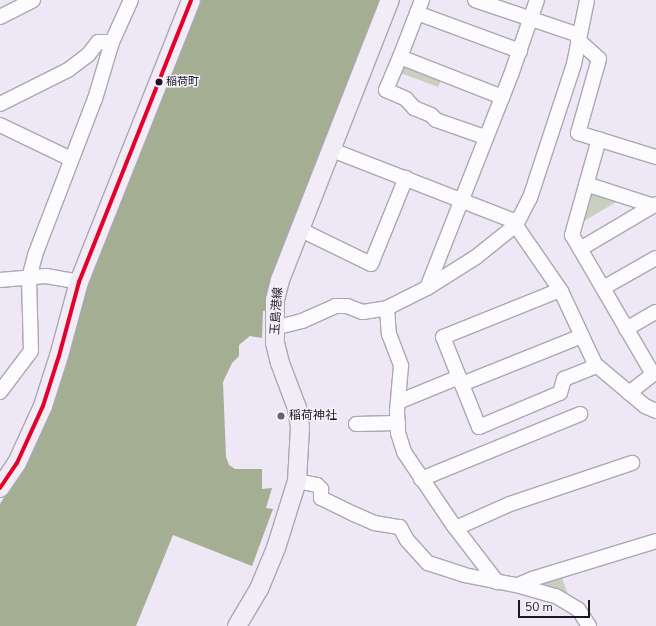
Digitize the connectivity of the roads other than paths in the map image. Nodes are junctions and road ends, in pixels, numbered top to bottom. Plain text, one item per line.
1 (33, 0) edge
2 (131, 0) edge
3 (191, 0) edge
4 (390, 0) edge
5 (476, 0) edge
6 (537, 0) edge
7 (587, 0) edge
8 (419, 6) edge
9 (0, 17) edge
10 (531, 20) junction
11 (579, 38) junction
12 (112, 42) junction
13 (520, 51) junction
14 (400, 57) junction
15 (502, 97) junction
16 (0, 104) edge
17 (0, 125) edge
18 (485, 137) junction
19 (599, 139) junction
20 (332, 150) junction
21 (656, 157) edge
22 (71, 159) junction
23 (406, 178) junction
24 (586, 184) junction
25 (460, 199) junction
26 (655, 205) edge
27 (516, 225) junction
28 (300, 229) junction
29 (580, 249) junction
30 (656, 258) edge
31 (29, 278) junction
32 (0, 280) edge
33 (78, 282) junction
34 (427, 288) junction
35 (603, 288) junction
36 (560, 290) junction
37 (387, 308) junction
38 (656, 312) edge
39 (274, 328) junction
40 (626, 329) junction
41 (582, 336) junction
42 (597, 366) junction
43 (654, 373) edge
44 (460, 381) junction
45 (0, 392) edge
46 (629, 393) junction
47 (398, 402) junction
48 (656, 411) edge
49 (580, 414) dead end
50 (398, 423) junction
51 (356, 424) dead end
52 (632, 463) dead end
53 (421, 479) junction
54 (297, 481) junction
55 (0, 488) edge
56 (456, 528) junction
57 (656, 541) edge
58 (497, 582) junction
59 (518, 585) junction
60 (237, 626) edge
61 (589, 626) edge

1 - 9 street
2 - 12 street
3 - 33 main road
4 - 20 main road, 玉島港線
5 - 10 street
6 - 10 street
7 - 11 street
8 - 13 street
8 - 14 street
10 - 11 street
10 - 13 street
11 - 19 street
11 - 27 street
12 - 16 street
12 - 22 street
13 - 15 street
14 - 15 street
14 - 18 street
15 - 18 street
17 - 22 street
18 - 25 street
19 - 21 street
19 - 24 street
20 - 23 street
20 - 28 main road, 玉島港線
22 - 31 street
23 - 25 street
23 - 28 street
24 - 26 street
24 - 29 street
25 - 27 street
25 - 34 street
26 - 29 street
27 - 34 street
27 - 36 street
28 - 39 main road, 玉島港線
29 - 35 street
30 - 35 street
31 - 32 street
31 - 33 street
31 - 45 street
33 - 55 main road
34 - 37 street
35 - 40 street
36 - 41 street
36 - 44 street
37 - 39 street
37 - 47 street
38 - 40 street
39 - 54 main road, 玉島港線
40 - 43 street
41 - 42 street
41 - 44 street
42 - 44 street
42 - 46 street
43 - 46 street
44 - 47 street
46 - 48 street
47 - 50 street
49 - 53 street
50 - 51 street
50 - 53 street
52 - 56 street
53 - 56 street
54 - 58 street
54 - 60 main road, 玉島港線
56 - 58 street
57 - 59 street
58 - 59 street
59 - 61 street

